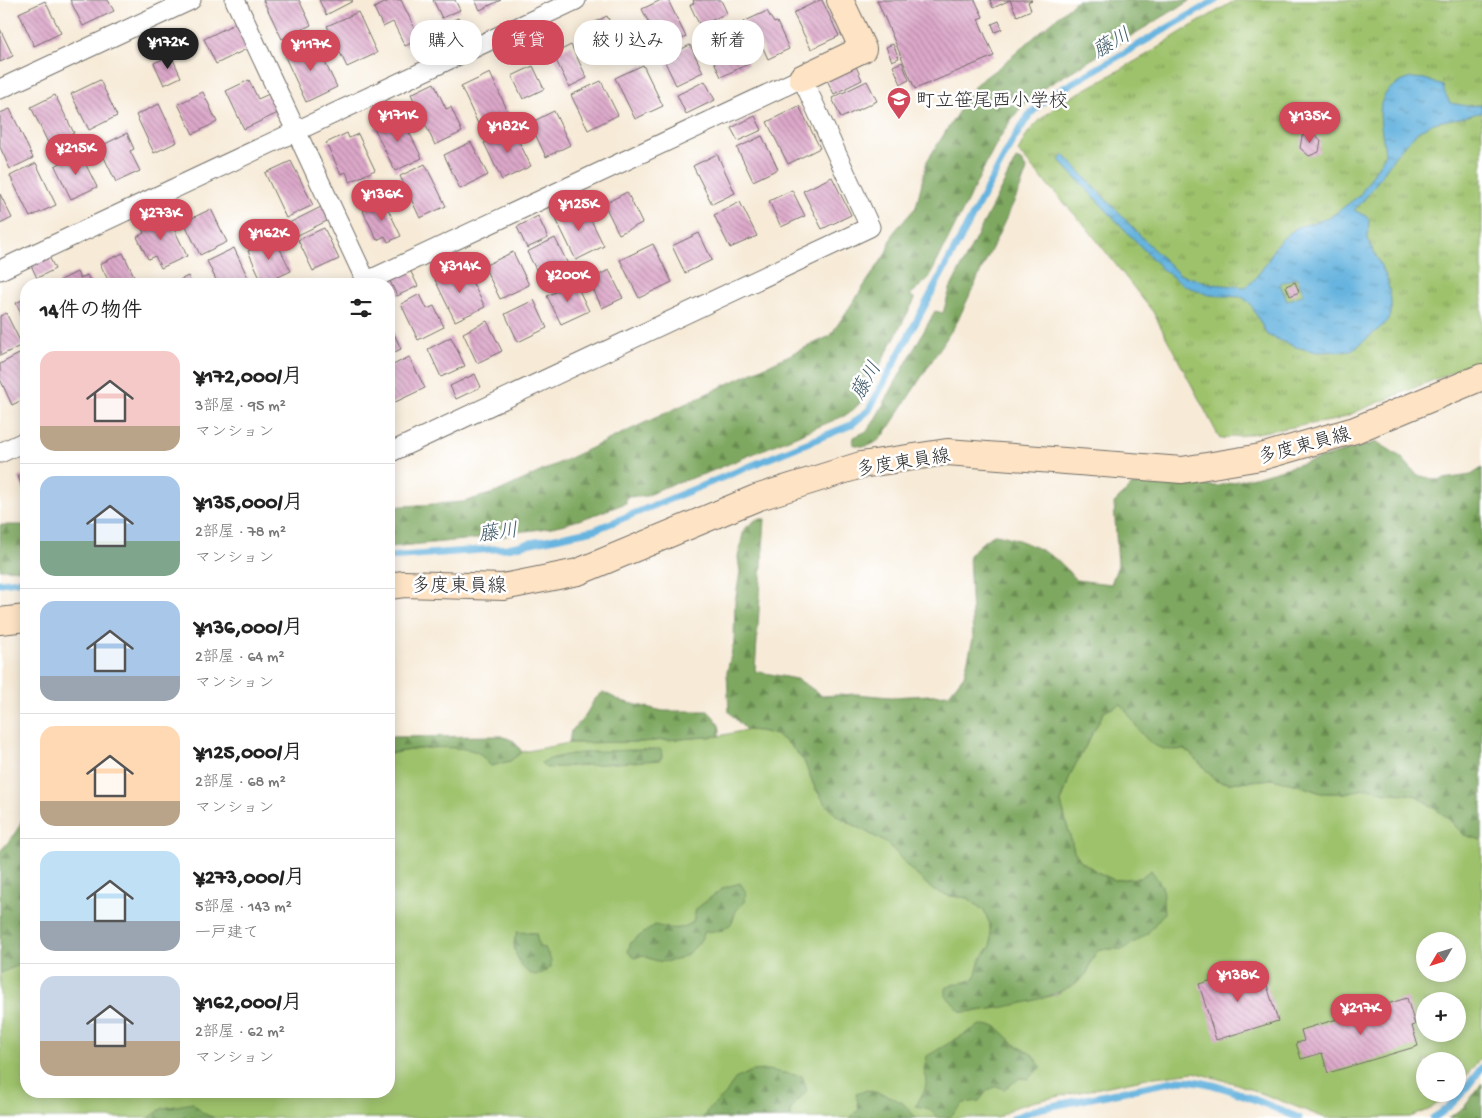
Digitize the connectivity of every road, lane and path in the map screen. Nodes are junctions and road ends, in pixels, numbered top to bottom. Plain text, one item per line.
1 (191, 0) edge
2 (235, 0) edge
3 (576, 0) edge
4 (840, 0) edge
5 (802, 78) junction
6 (0, 89) edge
7 (298, 132) junction
8 (0, 270) edge
9 (362, 278) edge
10 (375, 278) edge
11 (1482, 377) edge
12 (20, 444) edge
13 (395, 450) edge
14 (0, 453) edge
15 (395, 585) edge
16 (20, 619) edge
17 (0, 621) edge

1 - 6 street
2 - 7 street
3 - 7 street
4 - 5 main road
5 - 10 street
5 - 13 street
7 - 8 street
7 - 9 street
11 - 15 main road, 多度東員線
12 - 14 street
16 - 17 main road

